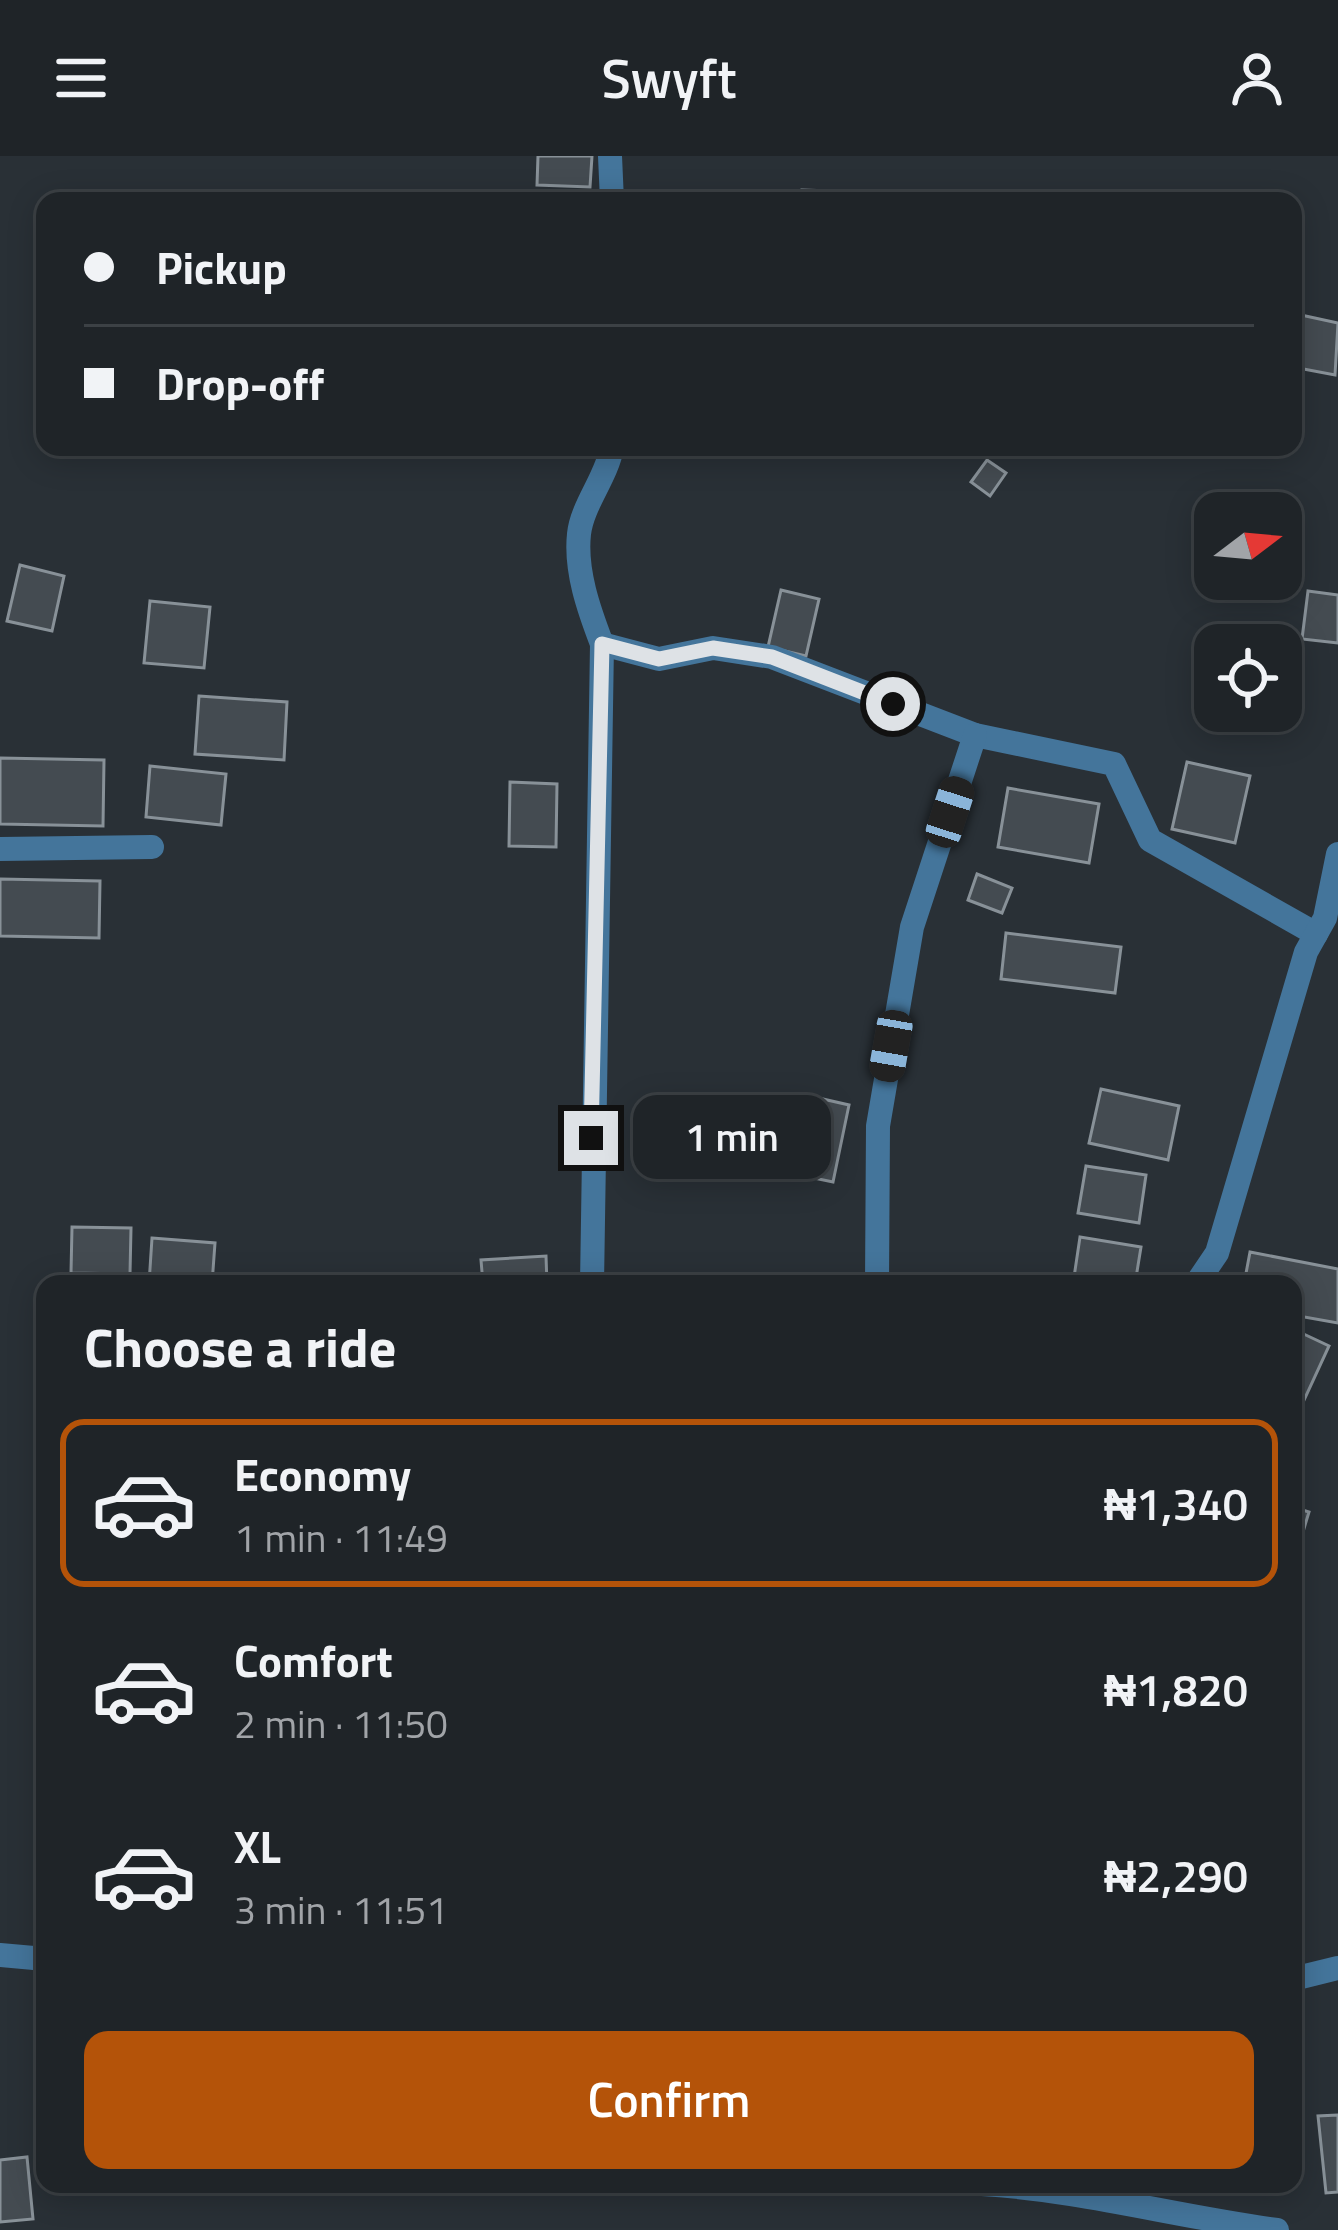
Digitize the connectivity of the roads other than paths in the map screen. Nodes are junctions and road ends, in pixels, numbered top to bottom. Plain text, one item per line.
1 (610, 156) edge
2 (612, 192) edge
3 (610, 456) edge
4 (602, 644) junction
5 (975, 735) junction
6 (152, 847) dead end
7 (0, 849) edge
8 (1338, 854) edge
9 (1316, 934) junction
10 (592, 1275) edge
11 (877, 1275) edge
12 (1202, 1275) edge
13 (0, 1954) edge
14 (36, 1958) edge
15 (1338, 1968) edge
16 (1302, 1977) edge
17 (1079, 2193) edge
18 (1277, 2230) edge

1 - 2 street
3 - 4 street
4 - 5 street
4 - 10 street
5 - 9 street
5 - 11 street
6 - 7 street
8 - 9 street
9 - 12 street
13 - 14 street
15 - 16 street
17 - 18 street

